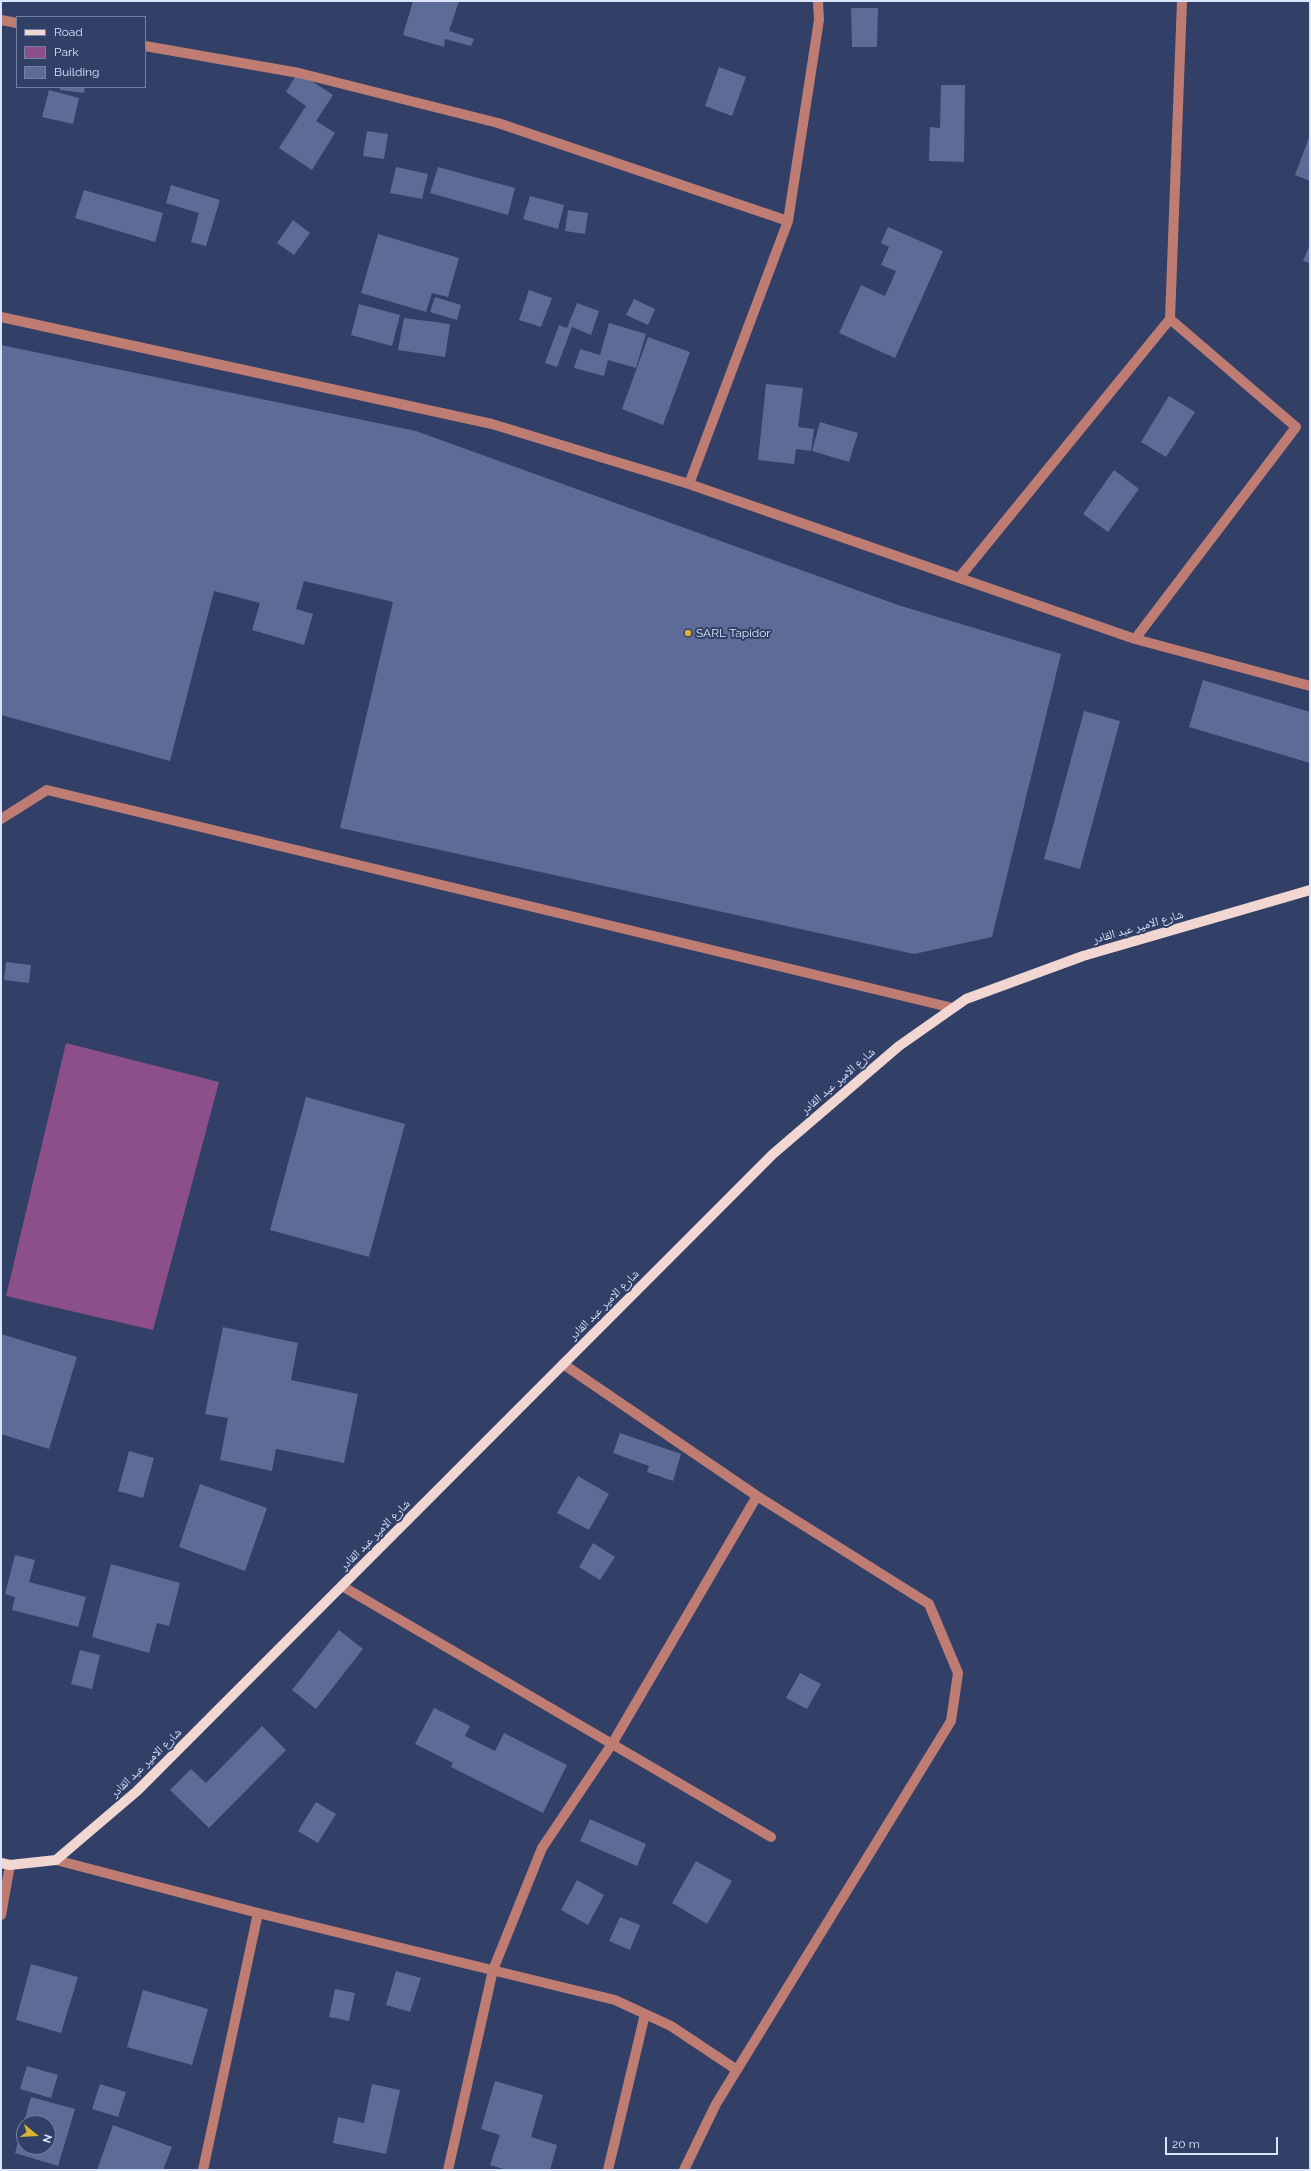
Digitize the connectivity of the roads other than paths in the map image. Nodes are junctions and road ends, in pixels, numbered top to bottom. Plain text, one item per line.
1 (818, 1) edge
2 (1182, 1) edge
3 (1, 20) edge
4 (16, 23) edge
5 (146, 46) edge
6 (788, 220) junction
7 (1, 317) edge
8 (1170, 319) junction
9 (689, 484) junction
10 (959, 578) junction
11 (1135, 639) junction
12 (1310, 686) edge
13 (1, 819) edge
14 (1310, 890) edge
15 (953, 1008) junction
16 (563, 1364) junction
17 (757, 1496) junction
18 (342, 1586) junction
19 (612, 1744) junction
20 (772, 1837) dead end
21 (56, 1860) junction
22 (6, 1864) edge
23 (258, 1913) junction
24 (1, 1915) edge
25 (494, 1970) junction
26 (645, 2014) junction
27 (736, 2070) junction
28 (203, 2170) edge
29 (448, 2170) edge
30 (608, 2170) edge
31 (684, 2170) edge

1 - 6 street
2 - 8 street
3 - 4 street
5 - 6 street
6 - 9 street
7 - 9 street
8 - 10 street
8 - 11 street
9 - 10 street
10 - 11 street
11 - 12 street
13 - 15 street
14 - 15 main road, شارع الامير عبد القادر
15 - 16 main road, شارع الامير عبد القادر
16 - 17 street
16 - 18 main road, شارع الامير عبد القادر
17 - 19 street
17 - 27 street
18 - 19 street
18 - 21 main road, شارع الامير عبد القادر
19 - 20 street
19 - 25 street
21 - 22 main road
21 - 23 street
22 - 24 street
23 - 25 street
23 - 28 street
25 - 26 street
25 - 29 street
26 - 27 street
26 - 30 street
27 - 31 street

